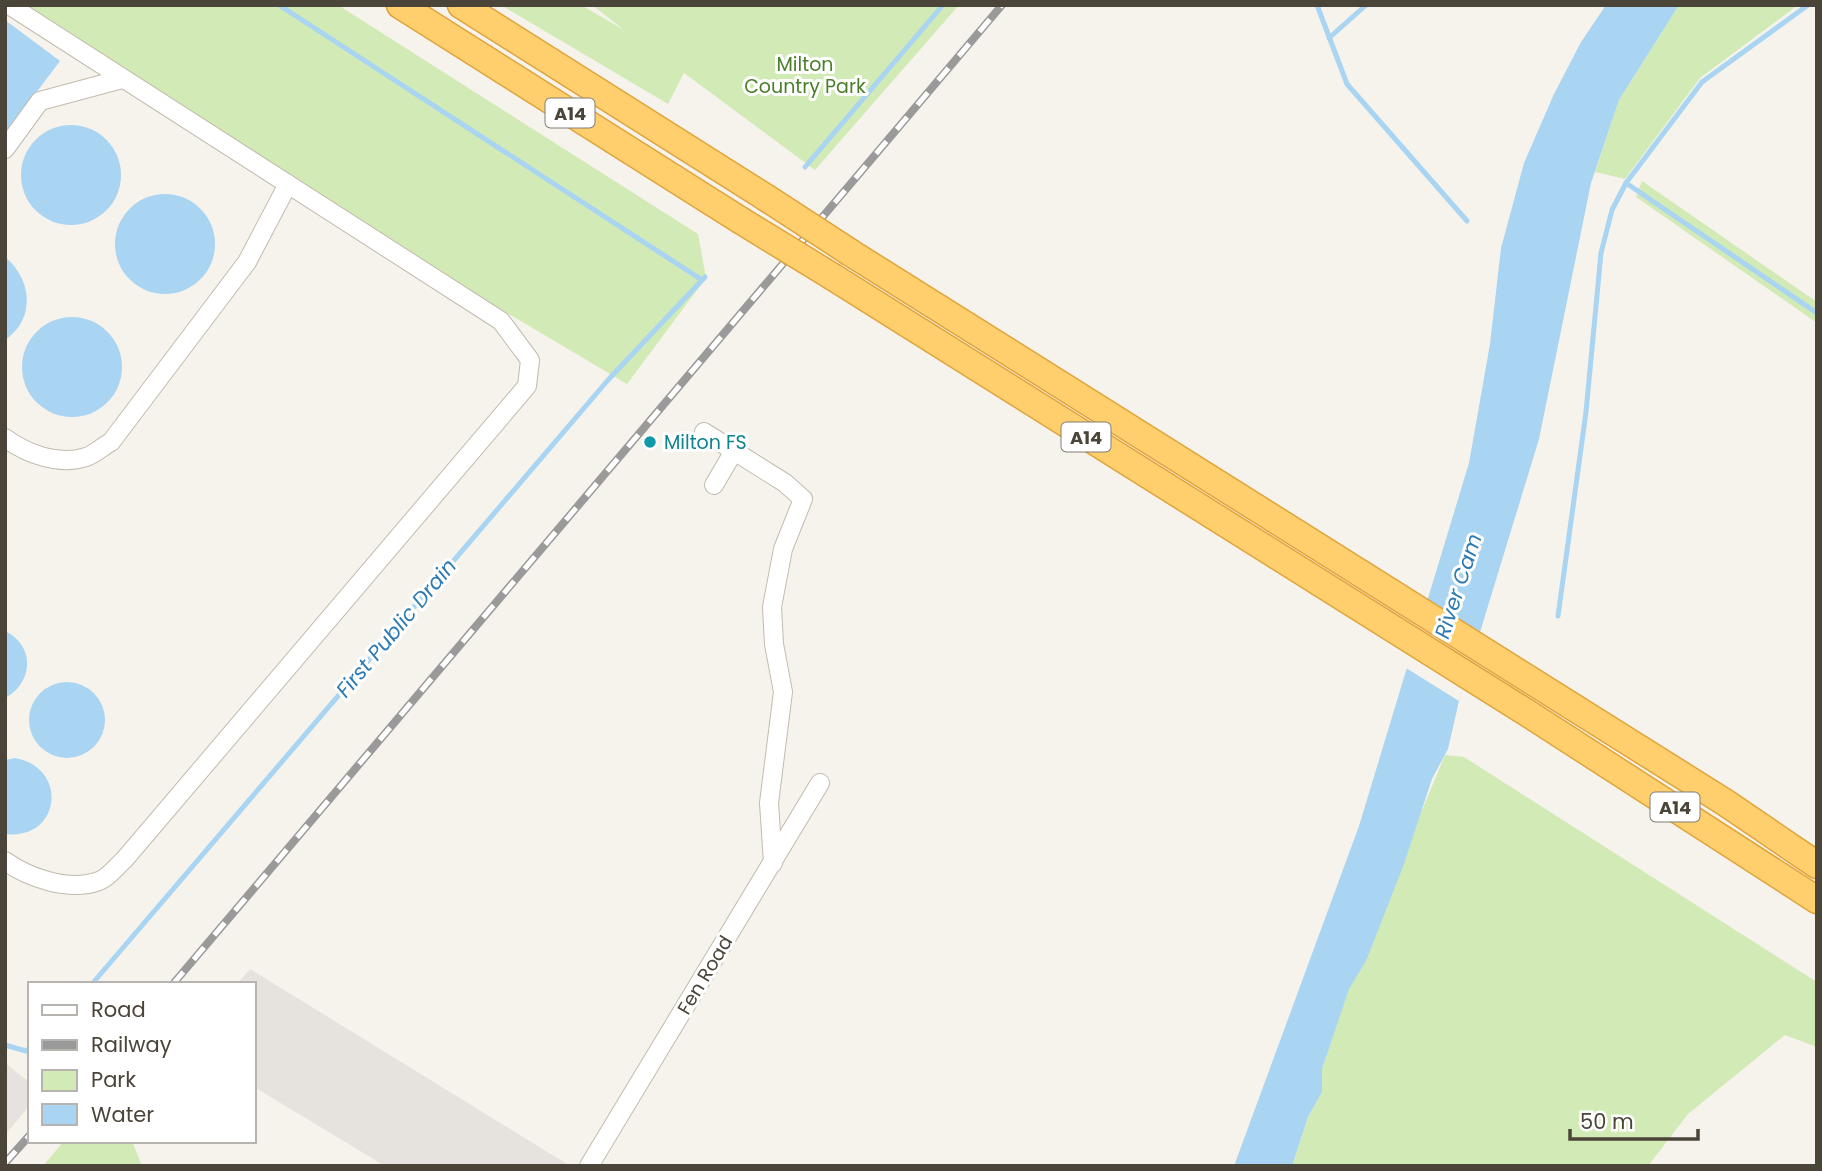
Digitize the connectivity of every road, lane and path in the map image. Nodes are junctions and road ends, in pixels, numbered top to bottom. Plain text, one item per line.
1 (9, 5) edge
2 (400, 5) edge
3 (461, 5) edge
4 (122, 79) junction
5 (5, 149) edge
6 (288, 184) junction
7 (704, 432) dead end
8 (5, 438) edge
9 (734, 451) junction
10 (713, 485) dead end
11 (820, 783) dead end
12 (5, 860) edge
13 (774, 863) junction
14 (1817, 865) edge
15 (1817, 900) edge
16 (589, 1166) edge

1 - 4 street
2 - 15 highway, A14, bridge
3 - 14 highway, A14, bridge
4 - 5 street
4 - 6 street
6 - 8 street
6 - 12 street
7 - 9 street
9 - 10 street
9 - 13 street
11 - 13 street, Fen Road
13 - 16 street, Fen Road

